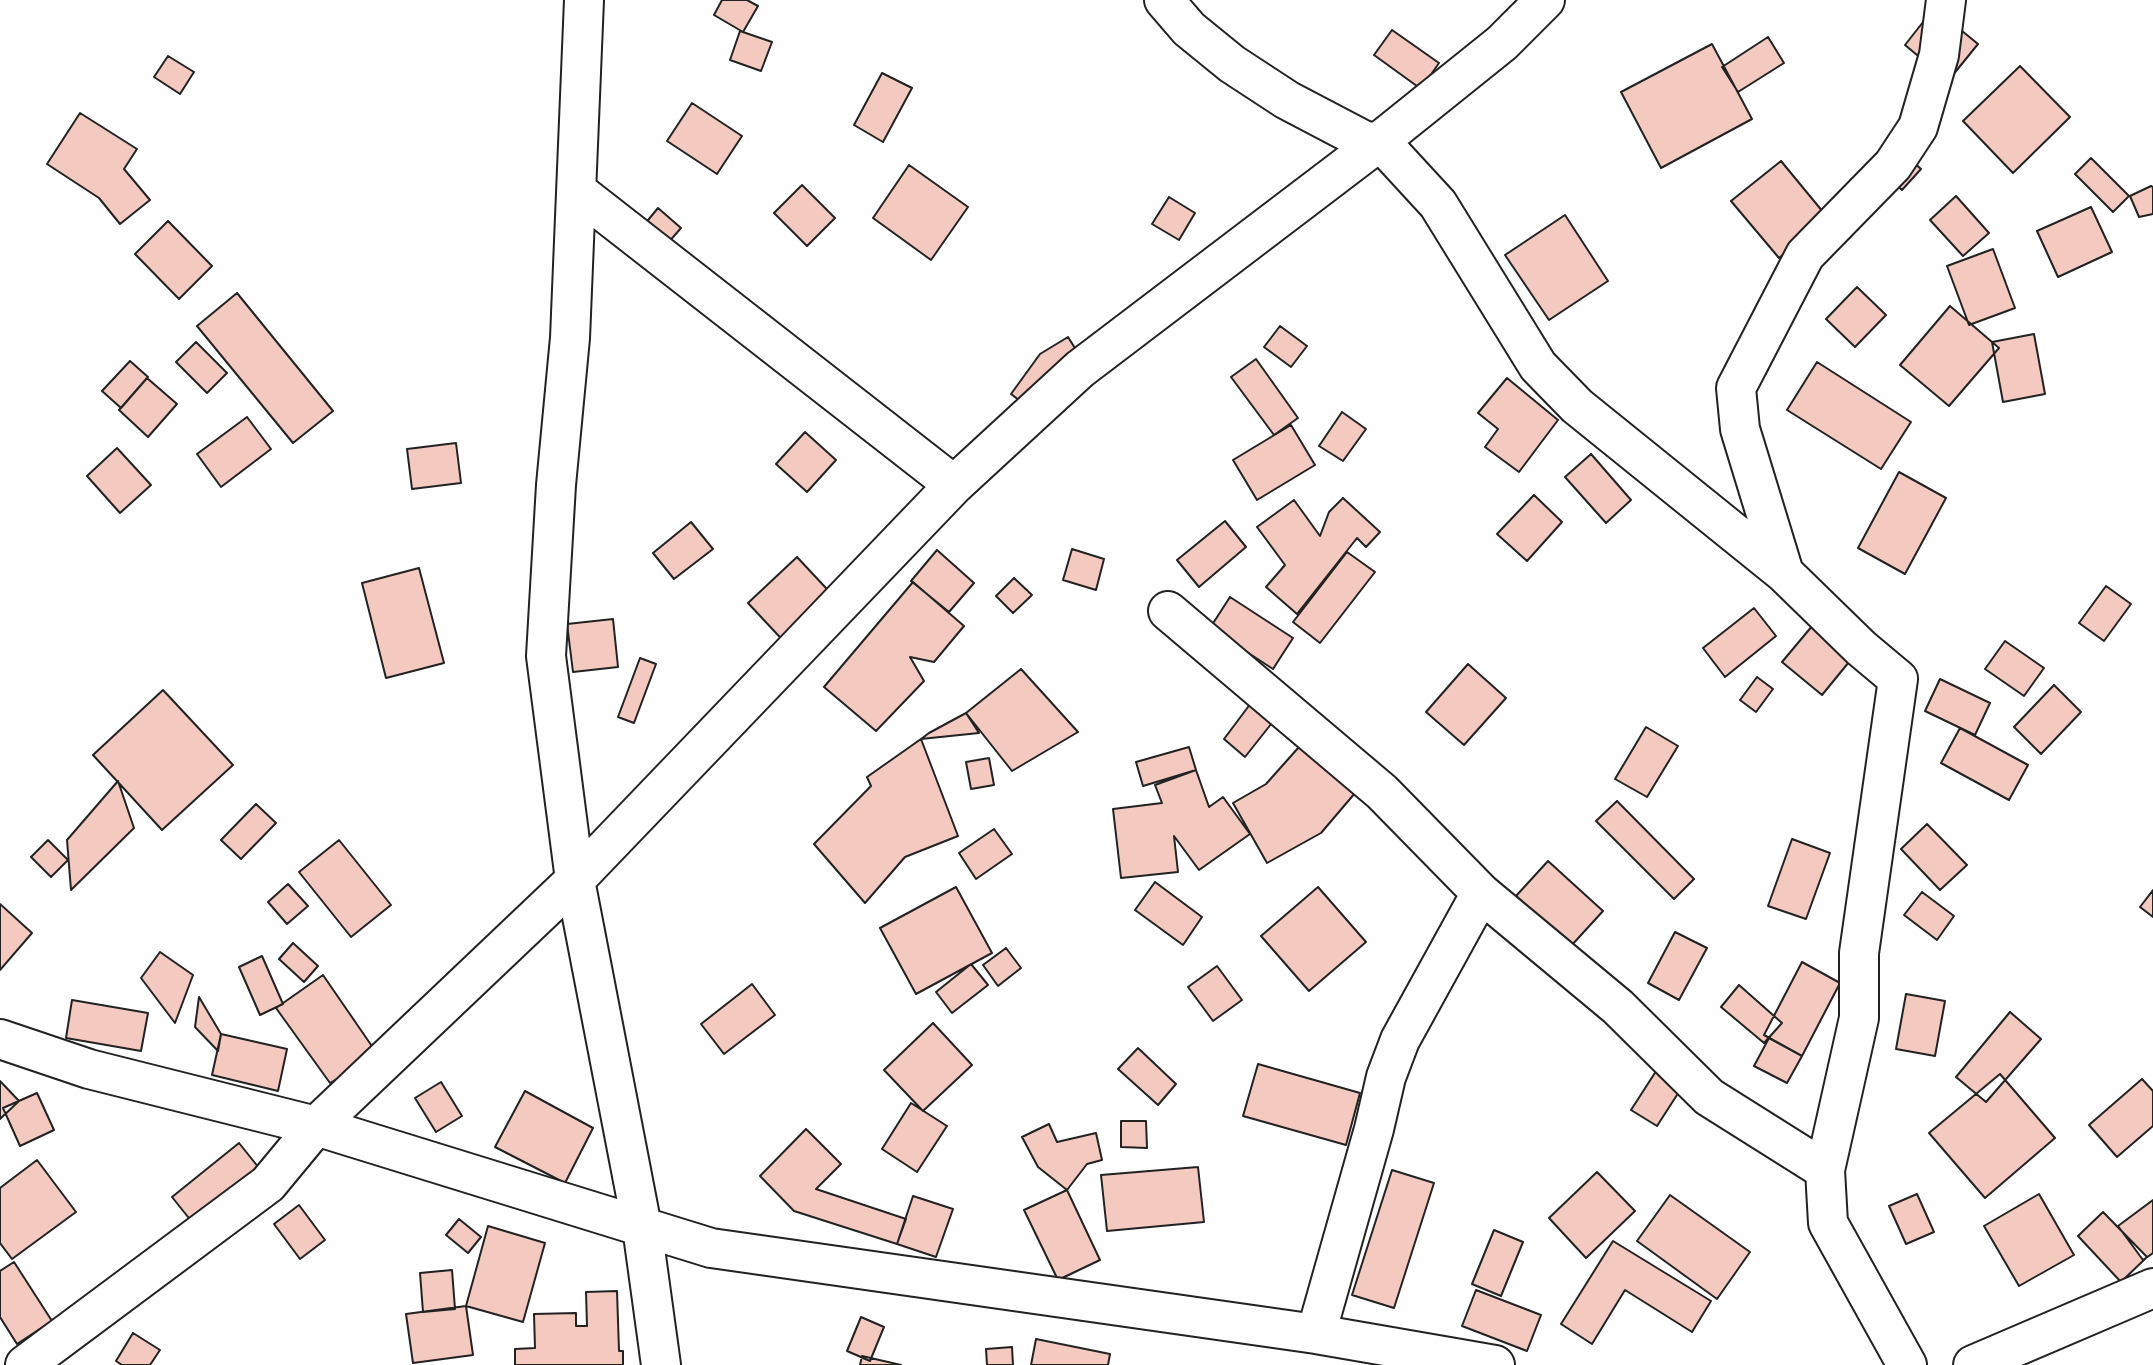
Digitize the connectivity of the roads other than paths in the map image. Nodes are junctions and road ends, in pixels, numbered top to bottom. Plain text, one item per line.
1 (584, 0) edge
2 (1164, 0) edge
3 (1545, 0) edge
4 (1945, 0) edge
5 (1380, 141) junction
6 (577, 191) junction
7 (954, 485) junction
8 (1784, 573) junction
9 (1168, 611) dead end
10 (575, 880) junction
11 (1481, 893) junction
12 (0, 1039) edge
13 (316, 1126) junction
14 (1825, 1170) junction
15 (642, 1227) junction
16 (2153, 1288) edge
17 (1316, 1334) junction
18 (26, 1365) edge
19 (661, 1365) edge
20 (1495, 1365) edge
21 (1907, 1365) edge
22 (1973, 1365) edge

1 - 6 street
2 - 5 street
3 - 5 street
4 - 8 street
5 - 7 street
5 - 8 street
6 - 7 street
6 - 10 street
7 - 10 street
8 - 14 street
9 - 11 street
10 - 13 street
10 - 15 street
11 - 14 street
11 - 17 street
12 - 13 street
13 - 15 street
13 - 18 street
14 - 21 street
15 - 17 street
15 - 19 street
16 - 22 street
17 - 20 street

